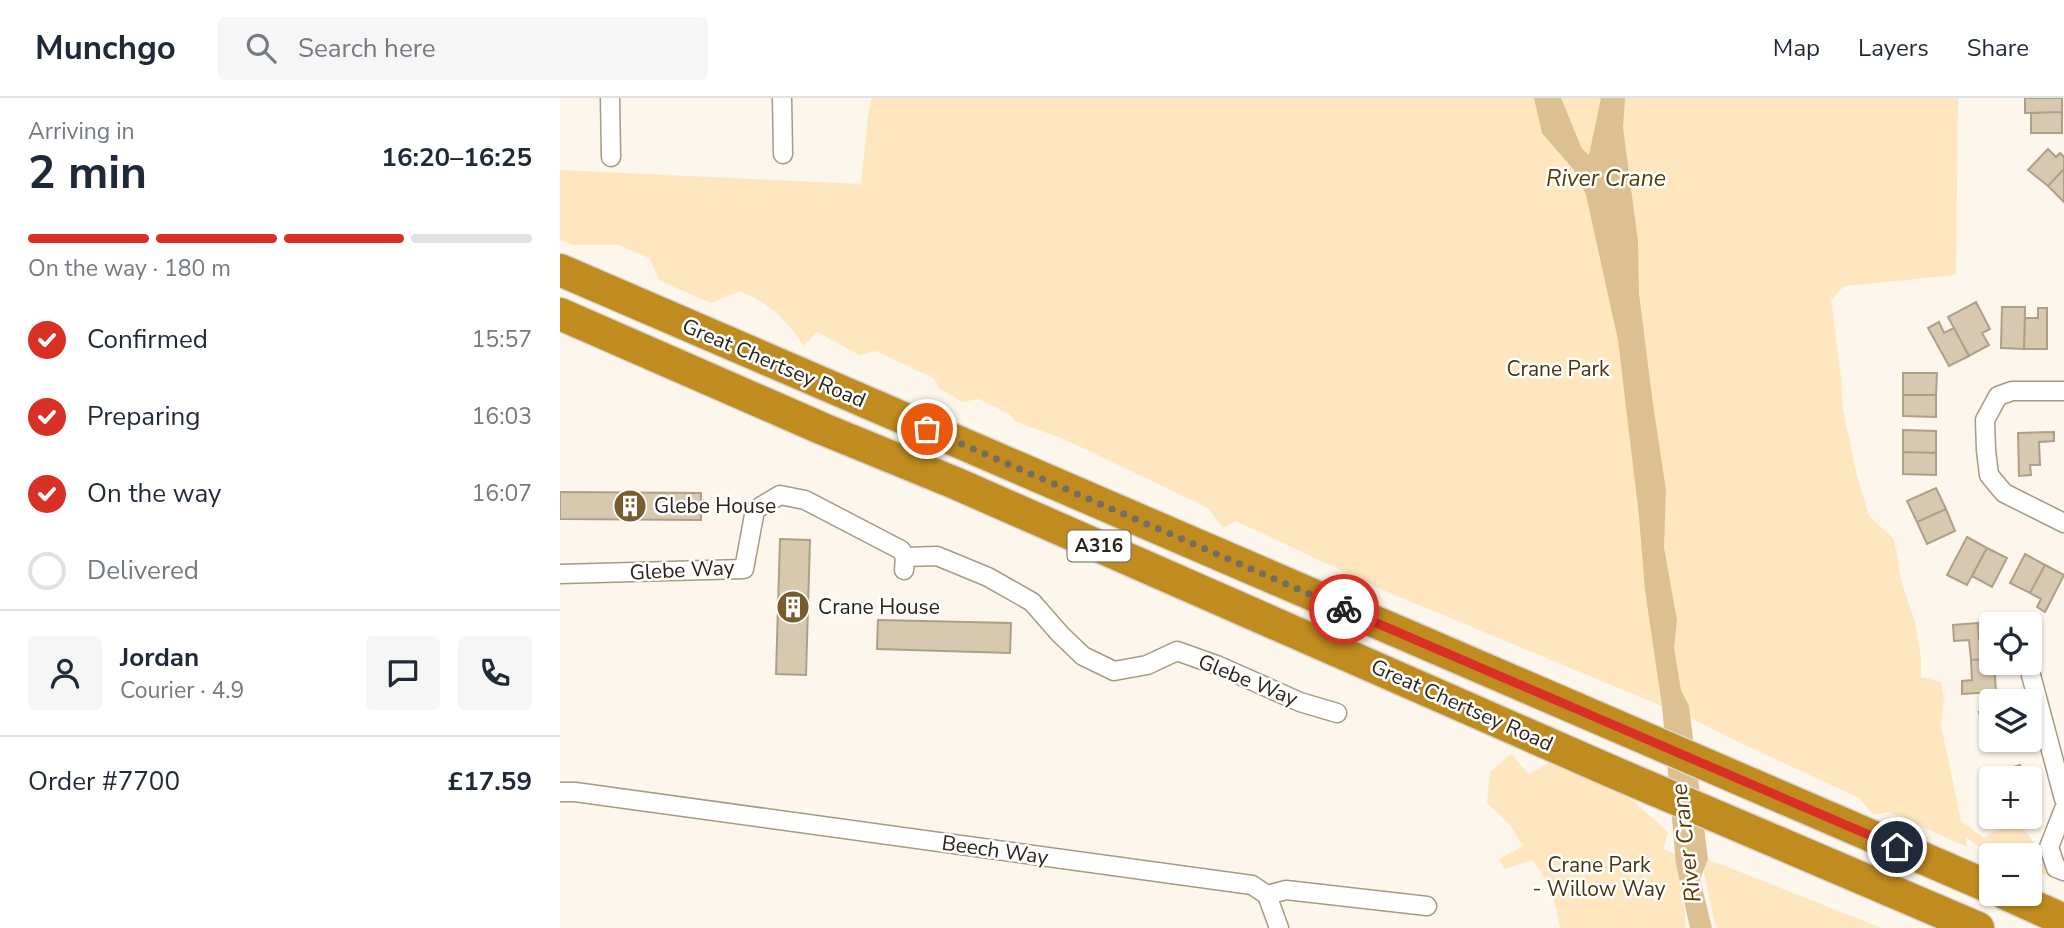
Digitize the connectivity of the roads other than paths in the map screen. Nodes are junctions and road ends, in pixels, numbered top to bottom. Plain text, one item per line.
1 (610, 98) edge
2 (782, 98) edge
3 (783, 154) dead end
4 (611, 157) dead end
5 (560, 270) edge
6 (560, 314) edge
7 (2064, 391) edge
8 (2064, 523) edge
9 (560, 574) edge
10 (2031, 675) dead end
11 (1337, 713) dead end
12 (560, 792) edge
13 (2064, 799) edge
14 (2064, 809) edge
15 (2064, 871) edge
16 (1979, 882) edge
17 (1267, 895) junction
18 (1427, 906) dead end
19 (2033, 906) edge
20 (2064, 920) edge
21 (1279, 928) edge
22 (1978, 928) edge

1 - 4 street
2 - 3 street
5 - 16 highway, Great Chertsey Road / A316
6 - 22 highway, Great Chertsey Road / A316
7 - 8 street
9 - 11 street, Glebe Way
10 - 13 street
12 - 17 street, Beech Way
14 - 15 street
17 - 18 street, Beech Way
17 - 21 street
19 - 20 highway

